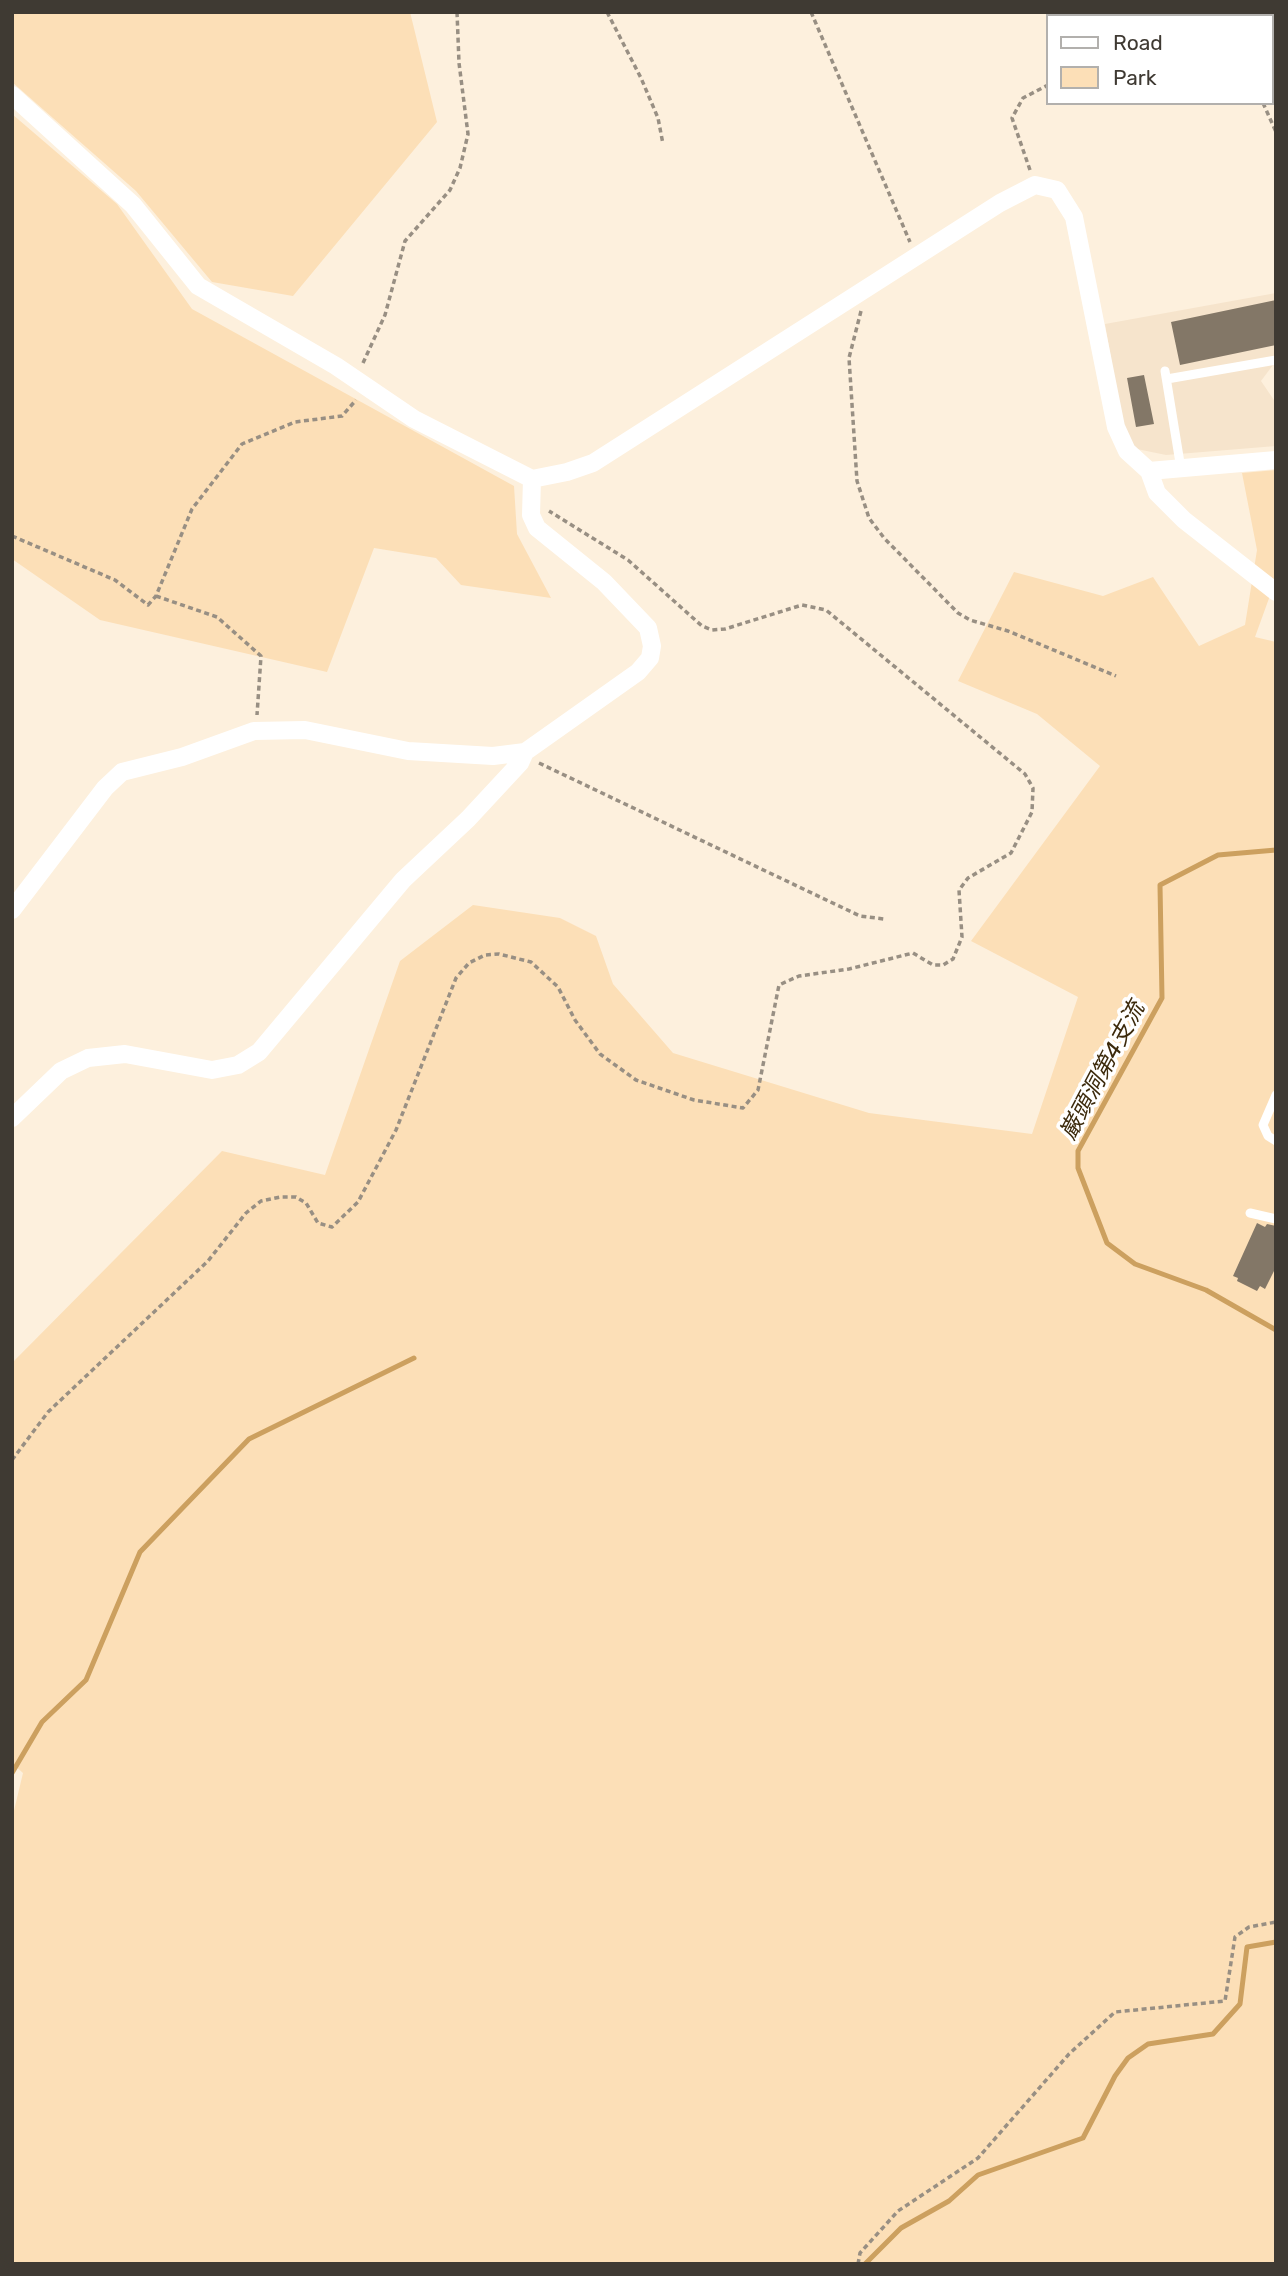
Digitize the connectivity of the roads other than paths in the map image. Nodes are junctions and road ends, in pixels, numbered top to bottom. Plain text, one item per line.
1 (12, 95) edge
2 (1276, 360) edge
3 (1276, 460) edge
4 (1181, 468) junction
5 (1149, 471) junction
6 (532, 479) junction
7 (1276, 592) edge
8 (524, 752) junction
9 (12, 910) edge
10 (1276, 1095) edge
11 (12, 1118) edge
12 (1276, 1141) edge
13 (1250, 1213) dead end
14 (1276, 1219) edge

1 - 6 street
2 - 4 lane
3 - 4 street
4 - 5 street
5 - 6 street
5 - 7 street
6 - 8 street
8 - 9 street
8 - 11 street
10 - 12 lane
13 - 14 lane

